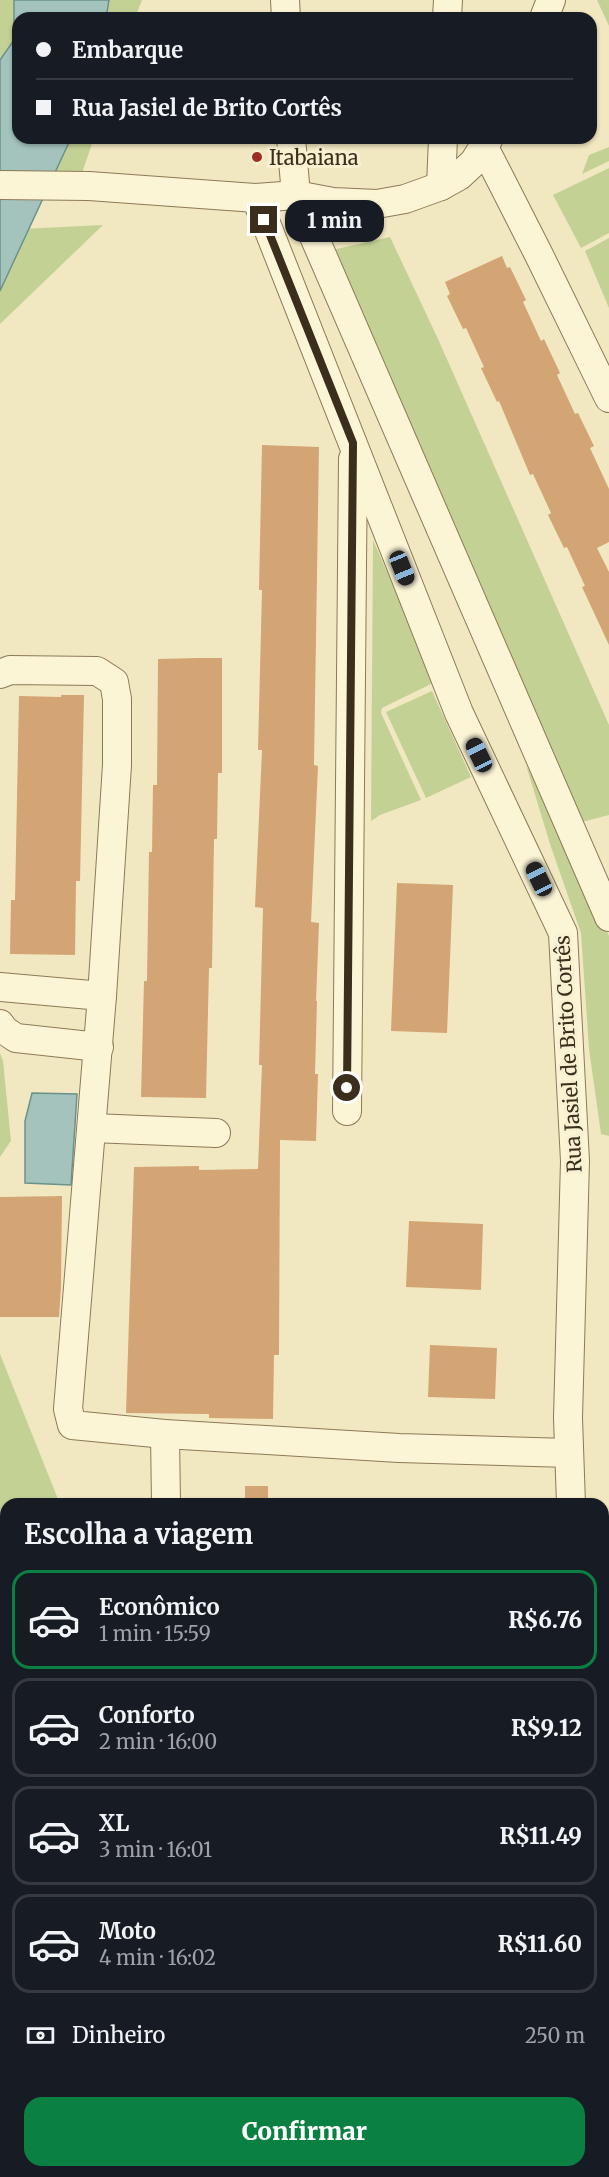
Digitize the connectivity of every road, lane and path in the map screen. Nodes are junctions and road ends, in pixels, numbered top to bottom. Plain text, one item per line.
1 (292, 144) edge
2 (443, 144) edge
3 (486, 144) edge
4 (488, 144) edge
5 (0, 185) edge
6 (441, 186) junction
7 (296, 195) junction
8 (256, 198) junction
9 (609, 398) edge
10 (353, 443) junction
11 (0, 674) edge
12 (609, 917) edge
13 (0, 987) edge
14 (102, 996) junction
15 (0, 1024) edge
16 (99, 1047) junction
17 (347, 1111) dead end
18 (92, 1128) junction
19 (216, 1132) dead end
20 (165, 1434) junction
21 (569, 1453) junction
22 (166, 1498) edge
23 (571, 1498) edge

1 - 7 street
2 - 6 street
3 - 6 street
4 - 9 street
5 - 8 street
6 - 7 street
7 - 8 street
7 - 12 street
8 - 10 street, Rua Jasiel de Brito Cortês
10 - 17 street
10 - 21 street, Rua Jasiel de Brito Cortês
11 - 14 street
13 - 14 street
14 - 16 street
15 - 16 street
16 - 18 street
18 - 19 street
18 - 20 street
20 - 21 street
20 - 22 street
21 - 23 street, Rua Jasiel de Brito Cortês

